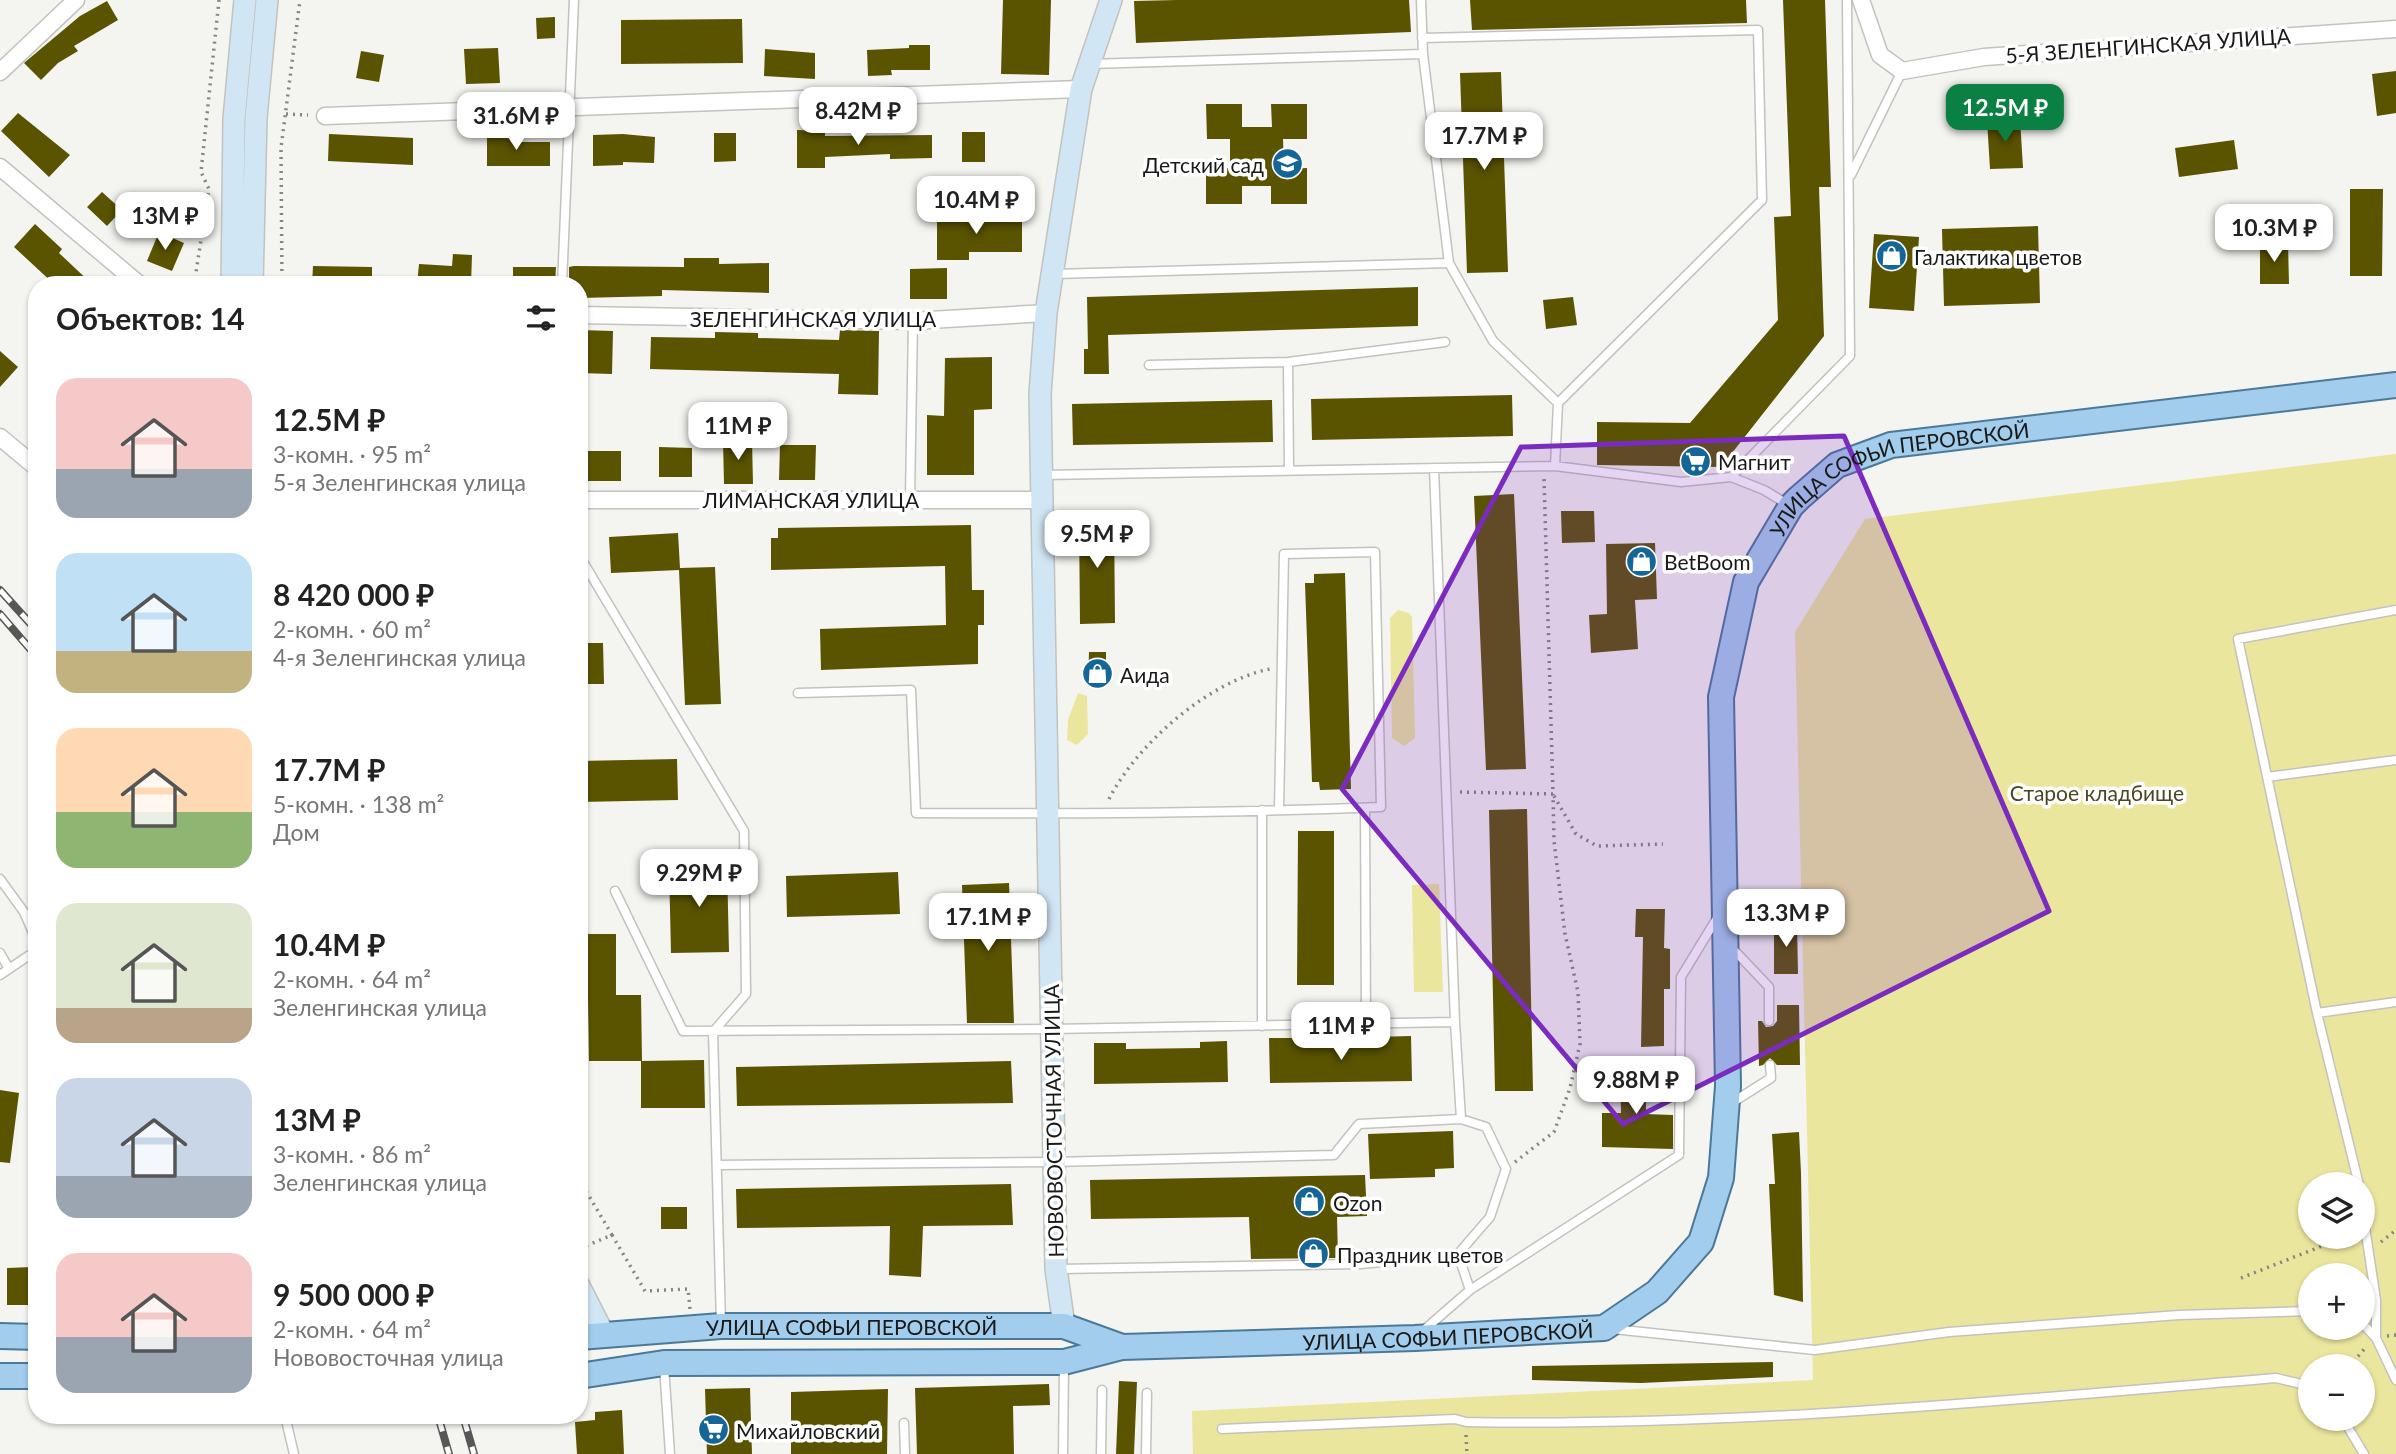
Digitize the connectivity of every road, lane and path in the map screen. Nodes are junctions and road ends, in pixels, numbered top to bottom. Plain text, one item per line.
1 (76, 0) edge
2 (219, 0) edge
3 (245, 0) edge
4 (267, 0) edge
5 (300, 0) edge
6 (574, 0) edge
7 (1111, 0) edge
8 (1421, 0) edge
9 (1847, 0) edge
10 (1861, 0) edge
11 (2396, 29) edge
12 (1422, 37) junction
13 (1423, 54) junction
14 (1090, 64) junction
15 (1902, 71) junction
16 (0, 72) edge
17 (1081, 89) junction
18 (571, 107) junction
19 (286, 114) junction
20 (325, 116) joint
21 (0, 167) edge
22 (1850, 178) junction
23 (1449, 263) junction
24 (1052, 274) junction
25 (129, 276) edge
26 (195, 276) edge
27 (232, 276) edge
28 (252, 276) edge
29 (282, 276) edge
30 (562, 276) edge
31 (1046, 313) junction
32 (588, 315) edge
33 (913, 321) junction
34 (1445, 342) dead end
35 (1288, 362) junction
36 (1149, 365) dead end
37 (2396, 385) edge
38 (1558, 403) junction
39 (0, 437) edge
40 (28, 460) edge
41 (1543, 466) junction
42 (1555, 466) junction
43 (1434, 468) junction
44 (1289, 470) junction
45 (1042, 475) junction
46 (1731, 477) junction
47 (910, 498) junction
48 (588, 500) edge
49 (1043, 500) junction
50 (1791, 506) junction
51 (588, 570) edge
52 (2396, 610) edge
53 (1282, 667) junction
54 (799, 693) dead end
55 (2396, 761) edge
56 (2267, 777) junction
57 (1447, 790) junction
58 (1553, 794) junction
59 (1365, 808) junction
60 (1262, 810) junction
61 (1279, 810) junction
62 (1048, 814) junction
63 (1101, 814) junction
64 (1663, 844) dead end
65 (0, 879) edge
66 (615, 891) dead end
67 (1723, 909) junction
68 (28, 921) edge
69 (1725, 939) junction
70 (0, 953) edge
71 (28, 956) edge
72 (9, 969) junction
73 (0, 975) edge
74 (2396, 1002) edge
75 (2317, 1013) junction
76 (1769, 1021) dead end
77 (1455, 1022) junction
78 (1366, 1024) junction
79 (1262, 1026) junction
80 (1051, 1029) junction
81 (713, 1032) junction
82 (1770, 1065) dead end
83 (1728, 1106) junction
84 (1461, 1119) junction
85 (1054, 1162) junction
86 (719, 1165) junction
87 (1506, 1169) junction
88 (2356, 1172) edge
89 (588, 1194) edge
90 (612, 1235) junction
91 (588, 1245) edge
92 (2315, 1249) edge
93 (2368, 1249) edge
94 (1458, 1254) junction
95 (1056, 1269) junction
96 (2241, 1278) dead end
97 (1470, 1290) junction
98 (2298, 1311) edge
99 (721, 1326) junction
100 (1064, 1326) junction
101 (691, 1328) junction
102 (1604, 1328) junction
103 (591, 1335) edge
104 (0, 1336) edge
105 (28, 1337) edge
106 (1415, 1338) junction
107 (2376, 1338) junction
108 (1122, 1347) junction
109 (2361, 1354) edge
110 (1064, 1362) junction
111 (664, 1363) junction
112 (588, 1375) edge
113 (0, 1376) edge
114 (28, 1376) edge
115 (2396, 1380) edge
116 (2298, 1383) edge
117 (1102, 1390) dead end
118 (1147, 1393) dead end
119 (1466, 1422) junction
120 (904, 1423) dead end
121 (287, 1424) edge
122 (1222, 1429) dead end
123 (2350, 1431) edge
124 (294, 1454) edge
125 (670, 1454) edge
126 (905, 1454) edge
127 (1063, 1454) edge
128 (1101, 1454) edge
129 (1146, 1454) edge
130 (1467, 1454) edge
131 (2364, 1454) edge

1 - 16 street
2 - 26 path
3 - 27 main road
4 - 28 main road
5 - 19 path
6 - 18 lane
7 - 14 main road, НОВОВОСТОЧНАЯ УЛИЦА
8 - 12 lane
9 - 22 lane
10 - 15 street
11 - 15 street, 5-Я ЗЕЛЕНГИНСКАЯ УЛИЦА
12 - 13 lane
12 - 38 lane
13 - 14 lane
13 - 23 lane
14 - 17 main road, НОВОВОСТОЧНАЯ УЛИЦА
15 - 22 lane
17 - 18 street
17 - 24 main road, НОВОВОСТОЧНАЯ УЛИЦА
18 - 20 street
18 - 30 lane
19 - 20 path
19 - 29 path
21 - 25 street
22 - 46 lane
23 - 24 lane
23 - 38 lane
24 - 31 main road, НОВОВОСТОЧНАЯ УЛИЦА
31 - 33 street, ЗЕЛЕНГИНСКАЯ УЛИЦА
31 - 45 main road, НОВОВОСТОЧНАЯ УЛИЦА
32 - 33 street, ЗЕЛЕНГИНСКАЯ УЛИЦА
33 - 47 lane
34 - 35 lane
35 - 36 lane
35 - 44 lane
37 - 50 main road, УЛИЦА СОФЬИ ПЕРОВСКОЙ
38 - 42 lane
39 - 40 street
41 - 42 lane
41 - 43 lane
41 - 58 path
42 - 46 lane
43 - 44 lane
43 - 57 lane
44 - 45 lane
45 - 49 main road, НОВОВОСТОЧНАЯ УЛИЦА
46 - 50 lane
47 - 48 street, ЛИМАНСКАЯ УЛИЦА
47 - 49 street, ЛИМАНСКАЯ УЛИЦА
49 - 62 main road, НОВОВОСТОЧНАЯ УЛИЦА
50 - 67 main road, УЛИЦА СОФЬИ ПЕРОВСКОЙ
51 - 81 lane
52 - 56 lane
53 - 59 lane
53 - 61 lane
53 - 63 path
54 - 62 lane
55 - 56 lane
56 - 75 lane
57 - 58 path
57 - 77 lane
58 - 64 path
58 - 87 path
59 - 61 lane
59 - 78 lane
60 - 61 lane
60 - 63 lane
60 - 79 lane
62 - 63 lane
62 - 80 main road, НОВОВОСТОЧНАЯ УЛИЦА
65 - 68 lane
66 - 81 lane
67 - 69 main road, УЛИЦА СОФЬИ ПЕРОВСКОЙ
67 - 97 lane
69 - 76 lane
69 - 83 main road, УЛИЦА СОФЬИ ПЕРОВСКОЙ
70 - 72 lane
71 - 72 lane
72 - 73 lane
74 - 75 lane
75 - 88 lane
77 - 78 lane
77 - 84 lane
78 - 79 lane
79 - 80 lane
80 - 81 lane
80 - 85 main road, НОВОВОСТОЧНАЯ УЛИЦА
81 - 86 lane
82 - 83 lane
83 - 102 main road, УЛИЦА СОФЬИ ПЕРОВСКОЙ
84 - 85 lane
84 - 87 lane
85 - 86 lane
85 - 95 main road, НОВОВОСТОЧНАЯ УЛИЦА
86 - 99 lane
87 - 94 lane
89 - 90 path
90 - 91 path
90 - 101 path
92 - 96 path
93 - 107 lane
94 - 95 lane
94 - 97 lane
95 - 100 main road, НОВОВОСТОЧНАЯ УЛИЦА
97 - 106 lane
98 - 102 lane
99 - 100 main road, УЛИЦА СОФЬИ ПЕРОВСКОЙ
99 - 101 main road, УЛИЦА СОФЬИ ПЕРОВСКОЙ
100 - 108 main road, УЛИЦА СОФЬИ ПЕРОВСКОЙ
100 - 110 main road
101 - 103 main road, УЛИЦА СОФЬИ ПЕРОВСКОЙ
102 - 106 main road, УЛИЦА СОФЬИ ПЕРОВСКОЙ
103 - 111 main road
104 - 105 main road
106 - 108 main road, УЛИЦА СОФЬИ ПЕРОВСКОЙ
107 - 109 path
107 - 115 lane
108 - 110 main road, УЛИЦА СОФЬИ ПЕРОВСКОЙ
110 - 111 main road, УЛИЦА СОФЬИ ПЕРОВСКОЙ
110 - 127 lane
111 - 112 main road, УЛИЦА СОФЬИ ПЕРОВСКОЙ
111 - 125 lane
113 - 114 main road
116 - 119 lane
117 - 128 lane
118 - 129 lane
119 - 122 lane
119 - 130 path
120 - 126 lane
121 - 124 lane
123 - 131 lane

